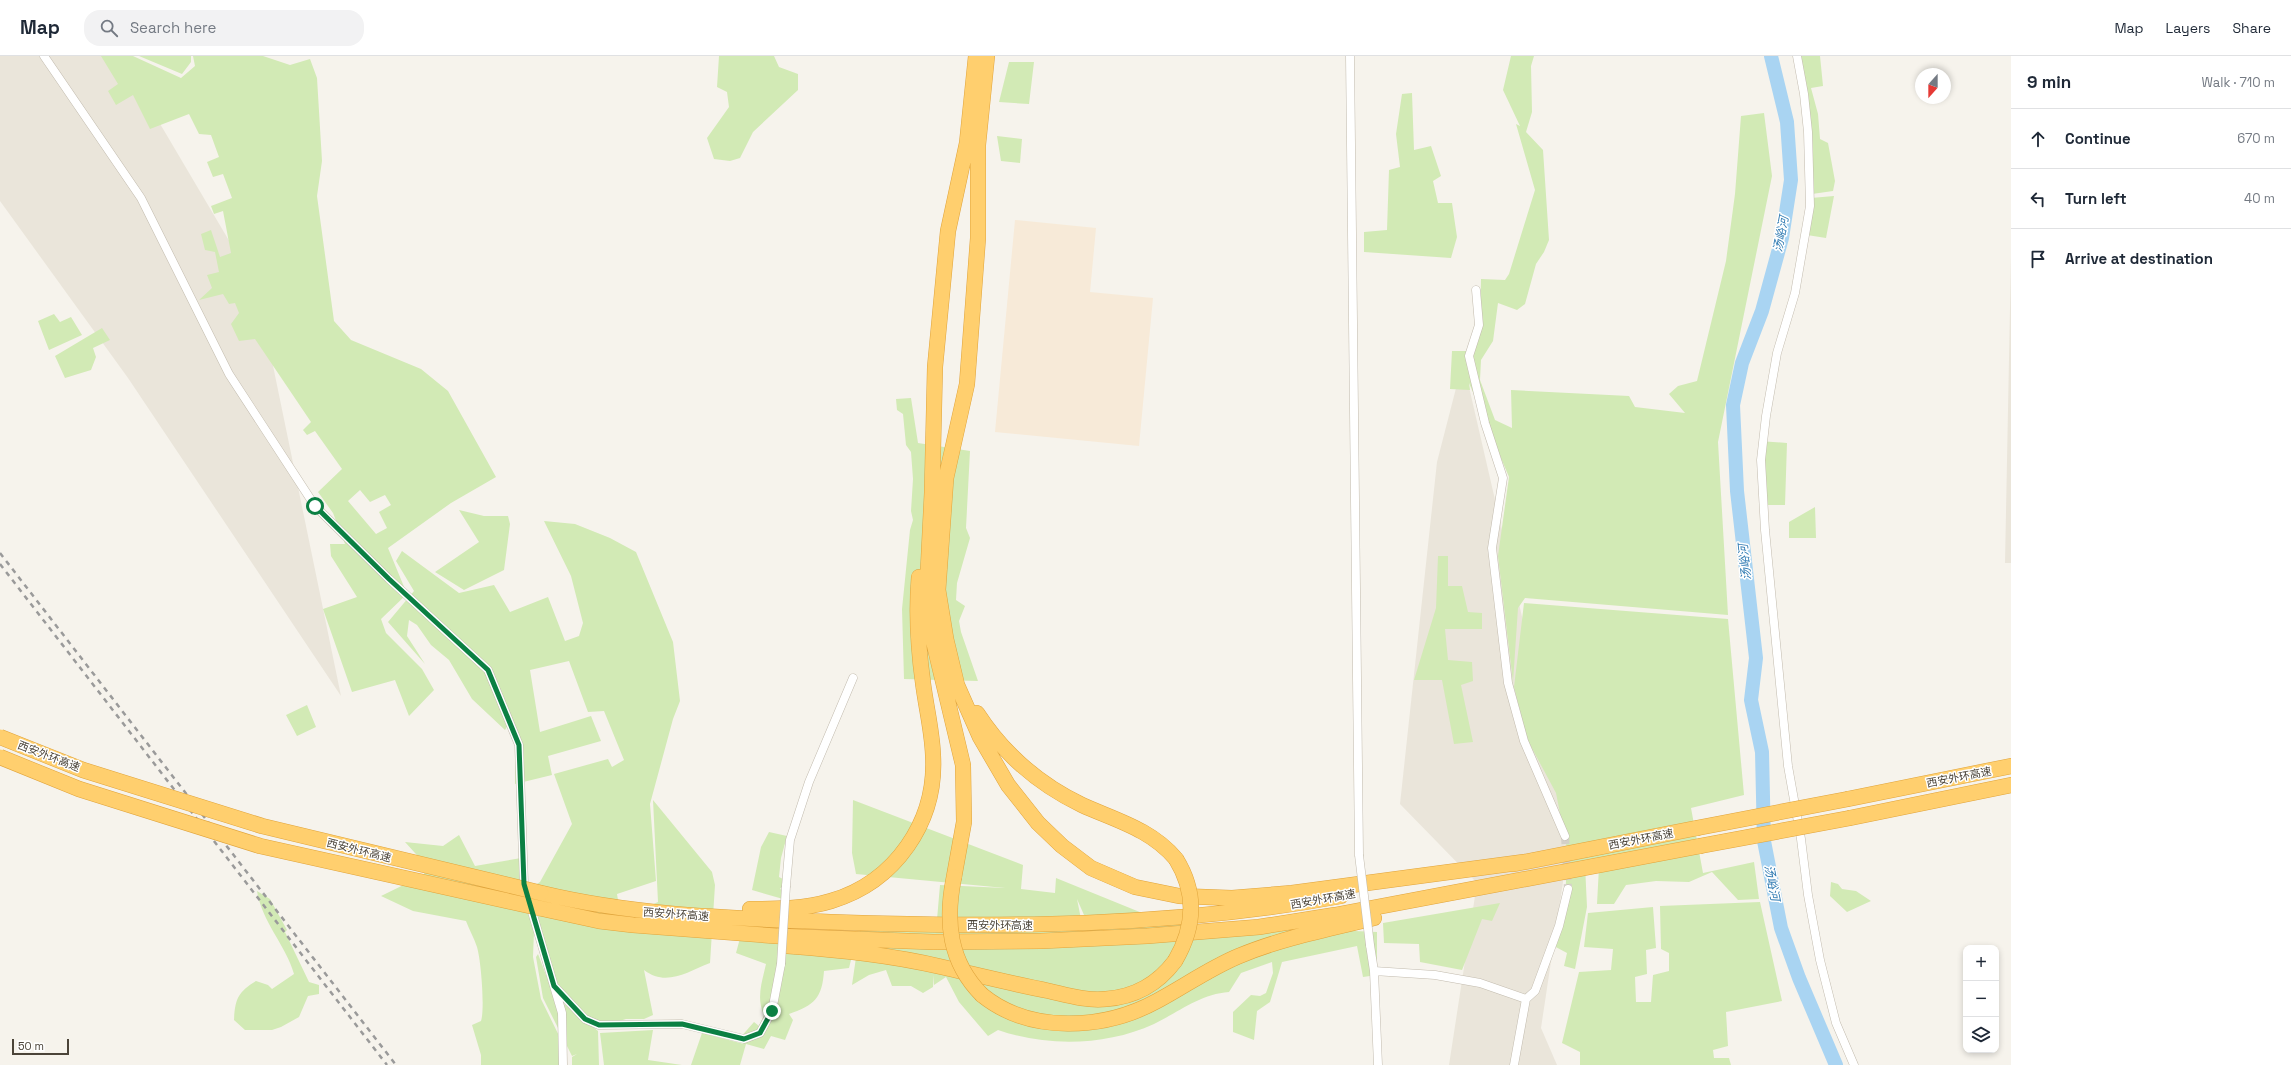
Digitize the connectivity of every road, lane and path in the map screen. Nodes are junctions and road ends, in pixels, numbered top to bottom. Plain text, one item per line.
1 (44, 56) edge
2 (976, 56) edge
3 (987, 56) edge
4 (1350, 56) edge
5 (1797, 56) edge
6 (1476, 290) dead end
7 (932, 493) junction
8 (950, 660) junction
9 (853, 678) dead end
10 (0, 737) edge
11 (0, 757) edge
12 (2011, 766) edge
13 (2011, 785) edge
14 (1565, 836) tunnel mouth
15 (1524, 862) junction
16 (1496, 885) junction
17 (1568, 889) tunnel mouth
18 (590, 905) junction
19 (599, 921) junction
20 (1374, 972) junction
21 (554, 986) junction
22 (1526, 999) junction
23 (563, 1065) edge
24 (1378, 1065) edge
25 (1514, 1065) edge
26 (1854, 1065) edge

1 - 21 street
2 - 7 highway
3 - 8 highway
4 - 20 street, bridge
5 - 26 street
6 - 14 street
7 - 16 highway, bridge
7 - 18 highway
8 - 15 highway
8 - 19 highway, bridge
9 - 21 street, bridge
10 - 18 highway, 西安外环高速, bridge
11 - 19 highway, 西安外环高速, bridge
12 - 15 highway, 西安外环高速, bridge
13 - 16 highway, 西安外环高速, bridge
15 - 18 highway, 西安外环高速
16 - 19 highway, 西安外环高速
17 - 22 street
20 - 22 street
20 - 24 street
21 - 23 street
22 - 25 street

